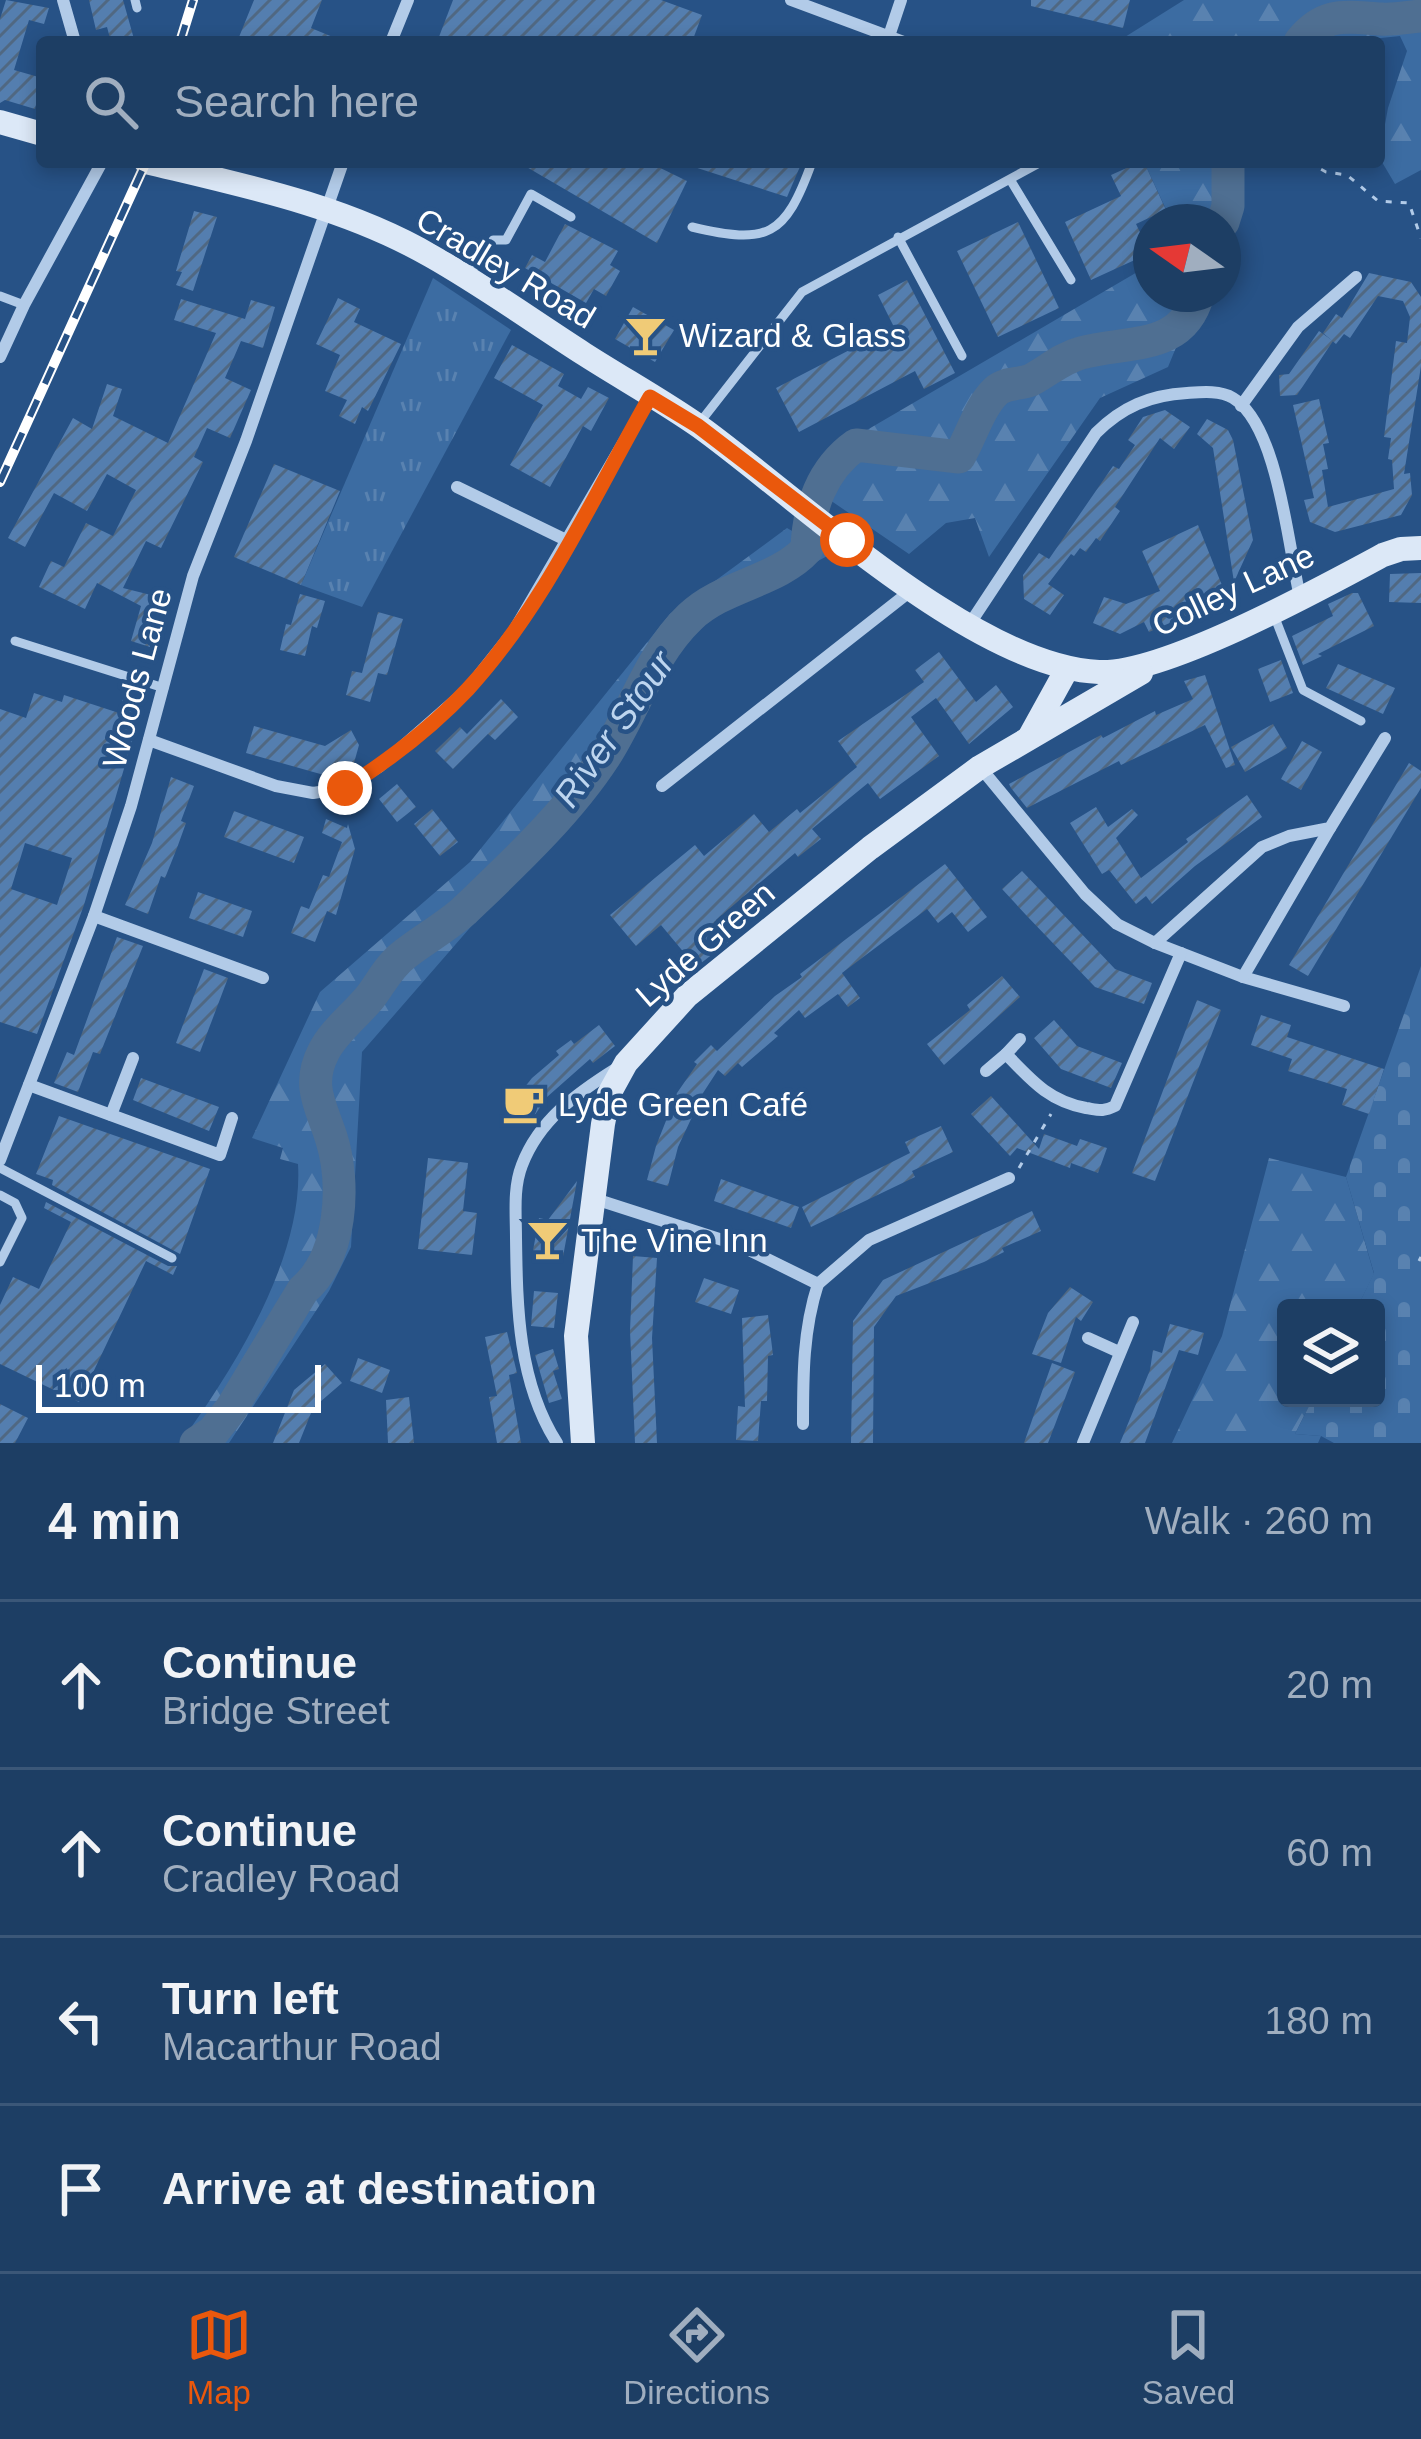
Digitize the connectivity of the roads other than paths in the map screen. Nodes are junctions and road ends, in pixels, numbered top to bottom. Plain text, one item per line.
1 (63, 0) edge
2 (408, 0) edge
3 (790, 0) edge
4 (901, 0) edge
5 (861, 26) junction
6 (73, 36) edge
7 (394, 36) edge
8 (857, 36) edge
9 (889, 36) joint
10 (0, 122) edge
11 (36, 132) edge
12 (99, 168) edge
13 (169, 168) edge
14 (341, 168) edge
15 (810, 168) edge
16 (1032, 168) edge
17 (1011, 181) junction
18 (324, 208) junction
19 (571, 217) dead end
20 (692, 227) dead end
21 (898, 237) junction
22 (1356, 277) dead end
23 (466, 278) junction
24 (1071, 280) dead end
25 (0, 296) edge
26 (24, 305) junction
27 (962, 356) dead end
28 (0, 357) edge
29 (650, 397) junction
30 (1241, 406) junction
31 (698, 426) junction
32 (457, 488) dead end
33 (568, 541) junction
34 (1421, 548) edge
35 (914, 588) junction
36 (1300, 597) junction
37 (1272, 610) junction
38 (969, 625) junction
39 (15, 641) dead end
40 (1166, 659) junction
41 (1067, 669) junction
42 (164, 688) junction
43 (1361, 721) dead end
44 (1029, 738) junction
45 (1385, 738) dead end
46 (149, 740) junction
47 (1353, 753) dead end
48 (1369, 761) junction
49 (980, 767) junction
50 (662, 786) dead end
51 (1330, 828) junction
52 (94, 916) junction
53 (1155, 944) junction
54 (1181, 953) junction
55 (1244, 977) junction
56 (263, 978) dead end
57 (1344, 1006) dead end
58 (1020, 1039) dead end
59 (1006, 1054) junction
60 (133, 1058) dead end
61 (626, 1063) junction
62 (986, 1071) dead end
63 (29, 1085) junction
64 (111, 1115) junction
65 (232, 1118) dead end
66 (0, 1164) edge
67 (1009, 1178) road end
68 (0, 1195) edge
69 (591, 1198) junction
70 (172, 1258) dead end
71 (0, 1262) edge
72 (818, 1284) junction
73 (1133, 1322) dead end
74 (1088, 1338) dead end
75 (1119, 1352) junction
76 (803, 1424) dead end
77 (557, 1443) edge
78 (583, 1443) edge
79 (1083, 1443) edge

1 - 6 street
2 - 7 street
3 - 5 street
4 - 9 street
5 - 8 lane
5 - 9 street
10 - 11 main road
12 - 26 street
13 - 18 main road, Cradley Road
14 - 18 street, Woods Lane
15 - 20 lane
16 - 17 lane
17 - 21 lane
17 - 24 lane
18 - 23 main road, Cradley Road
18 - 42 street, Woods Lane
19 - 23 lane
21 - 27 lane
21 - 31 lane
22 - 30 street
23 - 29 main road, Cradley Road
25 - 26 lane
26 - 28 street
29 - 31 main road, Cradley Road
29 - 33 street
30 - 36 street
30 - 38 street
31 - 35 main road, Cradley Road
32 - 33 street
33 - 46 street
34 - 36 main road, Colley Lane
35 - 38 main road, Colley Lane
35 - 50 street
36 - 37 main road, Colley Lane
37 - 40 main road, Colley Lane
37 - 43 lane
38 - 41 main road, Colley Lane
39 - 42 lane
40 - 41 main road, Colley Lane
40 - 44 main road, Lyde Green
41 - 44 main road
42 - 46 street, Woods Lane
44 - 49 main road, Lyde Green
45 - 48 street
46 - 52 street, Woods Lane
47 - 48 street
48 - 51 street
49 - 53 street
49 - 61 main road, Lyde Green
51 - 53 street
51 - 55 street
52 - 56 street
52 - 63 street, Woods Lane
53 - 54 street
54 - 55 street
54 - 59 street
55 - 57 street
58 - 59 street
59 - 62 street
60 - 64 street
61 - 69 main road, Lyde Green
61 - 77 street
63 - 64 street
63 - 66 street, Woods Lane
64 - 65 street
66 - 70 lane
67 - 72 street
68 - 71 lane
69 - 72 street
69 - 78 main road, Lyde Green
72 - 76 street
73 - 75 street
74 - 75 street
75 - 79 street

